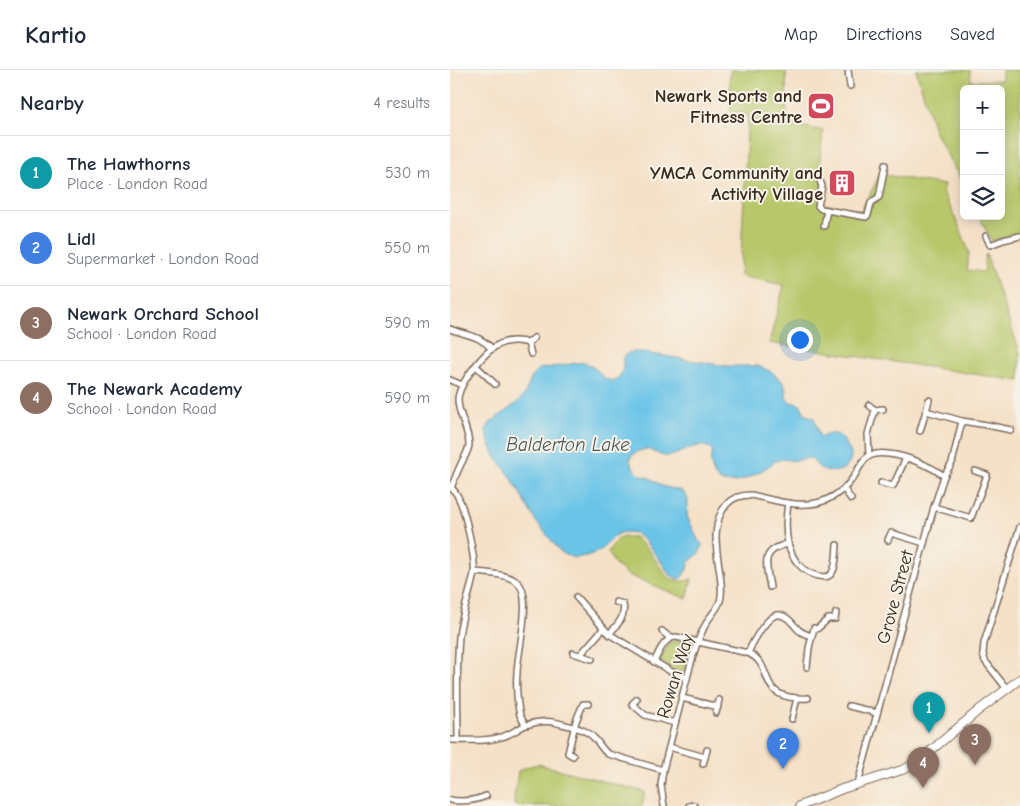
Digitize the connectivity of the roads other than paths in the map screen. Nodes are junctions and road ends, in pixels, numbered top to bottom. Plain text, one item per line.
1 (848, 70) edge
2 (850, 86) dead end
3 (885, 165) dead end
4 (820, 181) dead end
5 (827, 210) junction
6 (824, 226) dead end
7 (986, 236) dead end
8 (1019, 236) edge
9 (1020, 243) edge
10 (450, 329) edge
11 (534, 338) dead end
12 (528, 343) junction
13 (492, 349) junction
14 (531, 354) dead end
15 (476, 366) junction
16 (450, 380) edge
17 (495, 384) dead end
18 (462, 385) junction
19 (929, 400) dead end
20 (869, 405) dead end
21 (883, 409) dead end
22 (875, 410) junction
23 (926, 412) junction
24 (962, 421) junction
25 (920, 430) dead end
26 (1011, 430) dead end
27 (869, 456) junction
28 (906, 458) junction
29 (975, 471) dead end
30 (944, 476) junction
31 (881, 483) dead end
32 (451, 487) edge
33 (844, 489) junction
34 (851, 499) dead end
35 (788, 503) junction
36 (934, 507) junction
37 (971, 518) junction
38 (969, 525) dead end
39 (1020, 527) edge
40 (888, 540) dead end
41 (924, 543) junction
42 (788, 544) junction
43 (837, 546) dead end
44 (830, 552) dead end
45 (836, 552) junction
46 (474, 572) junction
47 (768, 584) dead end
48 (576, 597) dead end
49 (629, 600) dead end
50 (616, 602) dead end
51 (623, 604) junction
52 (836, 613) dead end
53 (603, 629) junction
54 (662, 631) dead end
55 (609, 634) junction
56 (811, 636) junction
57 (670, 638) junction
58 (697, 641) junction
59 (573, 653) dead end
60 (748, 653) junction
61 (580, 655) junction
62 (592, 659) dead end
63 (654, 662) junction
64 (807, 666) dead end
65 (687, 678) junction
66 (1020, 679) edge
67 (1007, 689) junction
68 (636, 698) dead end
69 (682, 698) junction
70 (797, 698) junction
71 (808, 698) dead end
72 (719, 700) dead end
73 (583, 702) dead end
74 (849, 706) dead end
75 (718, 707) junction
76 (716, 713) dead end
77 (877, 713) junction
78 (792, 719) dead end
79 (675, 723) junction
80 (525, 725) junction
81 (574, 728) junction
82 (450, 740) edge
83 (458, 740) junction
84 (669, 747) junction
85 (707, 750) dead end
86 (568, 754) dead end
87 (705, 757) junction
88 (703, 764) dead end
89 (663, 770) junction
90 (858, 783) junction
91 (486, 796) dead end
92 (477, 799) junction
93 (450, 800) edge
94 (810, 804) edge
95 (479, 806) edge
96 (664, 806) edge
97 (689, 806) edge
98 (694, 806) edge
99 (800, 806) edge

1 - 2 street
3 - 5 street
4 - 5 street
5 - 6 street
7 - 8 street
8 - 9 street
10 - 13 street
11 - 12 street
12 - 13 street
12 - 14 street
13 - 15 street
15 - 17 street
15 - 18 street
16 - 18 street
18 - 32 street
19 - 23 street
20 - 22 street
21 - 22 street
22 - 27 street
23 - 24 street
23 - 25 street
24 - 26 street
24 - 30 street, Grove Street
27 - 28 street
27 - 33 street, Rowan Way
28 - 30 street
28 - 31 street
29 - 37 street
30 - 36 street, Grove Street
32 - 46 street
33 - 34 street
33 - 35 street, Rowan Way
35 - 42 street
35 - 58 street, Rowan Way
36 - 37 street
36 - 41 street, Grove Street
37 - 38 street
39 - 67 street
40 - 41 street
41 - 77 street, Grove Street
42 - 45 street
42 - 47 street
43 - 45 street
44 - 45 street
46 - 80 street
46 - 83 street
48 - 53 street
49 - 51 street
50 - 51 street
51 - 55 street
52 - 56 street
53 - 55 street
53 - 61 street
54 - 57 street
55 - 63 street
56 - 60 street
56 - 64 street
57 - 58 street
57 - 63 street
58 - 60 street
58 - 65 street, Rowan Way
59 - 61 street
60 - 70 street
61 - 62 street
63 - 65 street
65 - 69 street, Rowan Way
66 - 67 main road
67 - 90 main road
68 - 79 street
69 - 75 street
69 - 79 street, Rowan Way
70 - 71 street
70 - 78 street
72 - 75 street
73 - 81 street
74 - 77 street
75 - 76 street
77 - 90 street, Grove Street
79 - 84 street, Rowan Way
80 - 81 street
80 - 83 street
81 - 86 street
81 - 89 street
82 - 83 street
84 - 87 street
84 - 89 street, Rowan Way
85 - 87 street
87 - 88 street
89 - 96 street, Rowan Way
90 - 94 main road
91 - 92 street
92 - 93 street
92 - 95 street
94 - 99 main road
97 - 98 street

